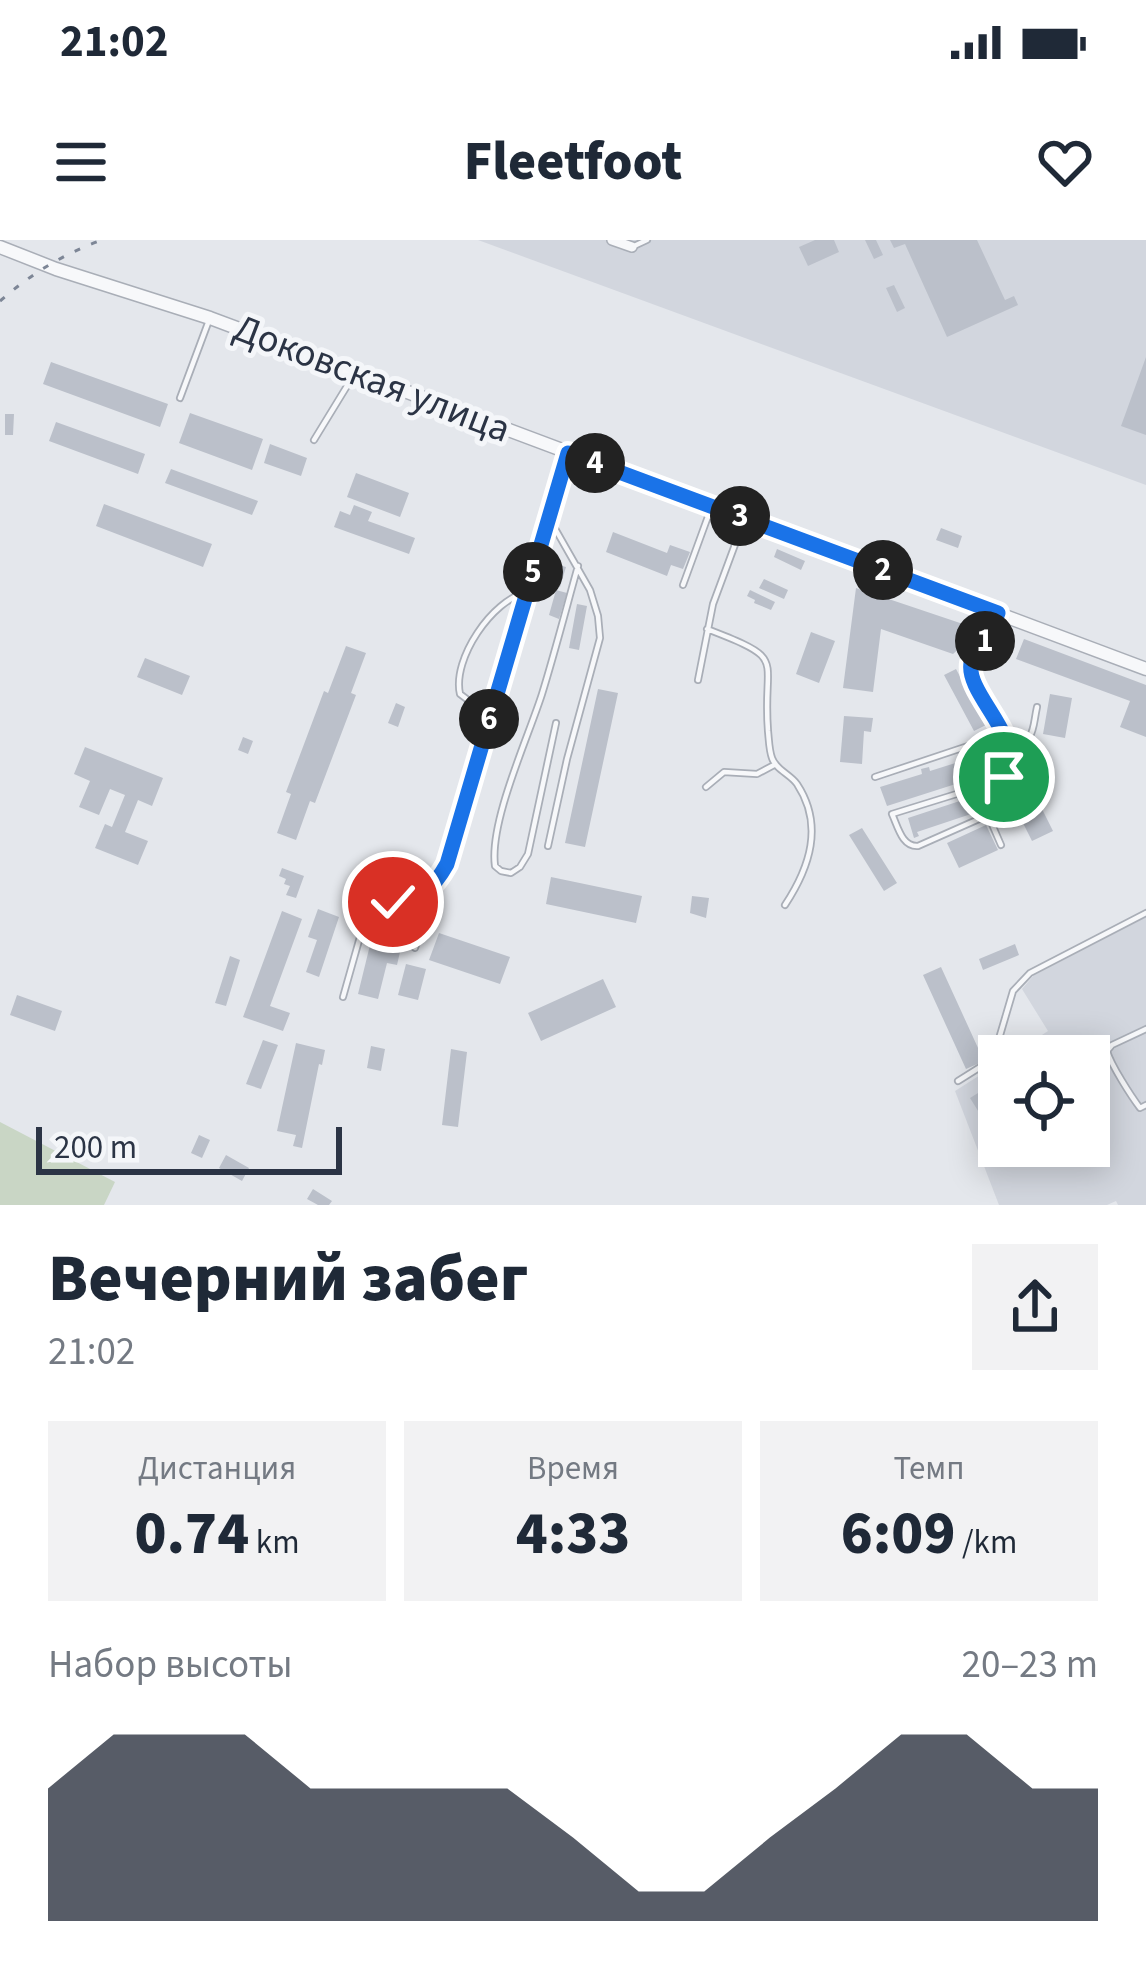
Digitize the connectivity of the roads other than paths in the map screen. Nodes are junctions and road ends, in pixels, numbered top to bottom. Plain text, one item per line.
1 (612, 240) edge
2 (647, 240) edge
3 (0, 247) edge
4 (632, 247) joint
5 (210, 318) junction
6 (355, 374) junction
7 (180, 398) dead end
8 (314, 440) dead end
9 (568, 453) junction
10 (712, 506) junction
11 (548, 518) junction
12 (745, 518) junction
13 (578, 566) junction
14 (683, 585) dead end
15 (527, 592) junction
16 (998, 613) junction
17 (707, 629) junction
18 (1146, 669) edge
19 (698, 680) dead end
20 (494, 706) junction
21 (1037, 707) dead end
22 (556, 723) dead end
23 (1004, 734) junction
24 (1010, 748) junction
25 (774, 765) junction
26 (875, 777) dead end
27 (982, 786) junction
28 (706, 787) dead end
29 (988, 815) junction
30 (1001, 844) dead end
31 (548, 847) dead end
32 (438, 879) junction
33 (350, 900) dead end
34 (369, 905) junction
35 (785, 905) dead end
36 (1146, 913) edge
37 (415, 948) dead end
38 (344, 998) dead end
39 (1146, 1028) edge
40 (958, 1081) dead end
41 (1146, 1105) edge

1 - 4 street
2 - 4 lane
3 - 5 street, Доковская улица
5 - 6 street, Доковская улица
5 - 7 lane
6 - 8 lane
6 - 9 street, Доковская улица
9 - 10 street, Доковская улица
9 - 11 lane
10 - 12 street, Доковская улица
10 - 14 lane
11 - 13 lane
11 - 15 lane
12 - 16 street, Доковская улица
12 - 17 lane
13 - 22 lane
13 - 31 lane
15 - 20 lane
15 - 20 lane
16 - 18 street, Доковская улица
16 - 23 lane
17 - 19 lane
17 - 25 lane
20 - 32 lane
21 - 24 lane
23 - 24 lane
23 - 26 lane
24 - 27 lane
25 - 28 lane
25 - 35 lane
27 - 29 lane
27 - 29 lane
29 - 30 lane
32 - 34 lane
32 - 37 lane
33 - 34 lane
34 - 38 lane
36 - 40 lane
39 - 41 lane

